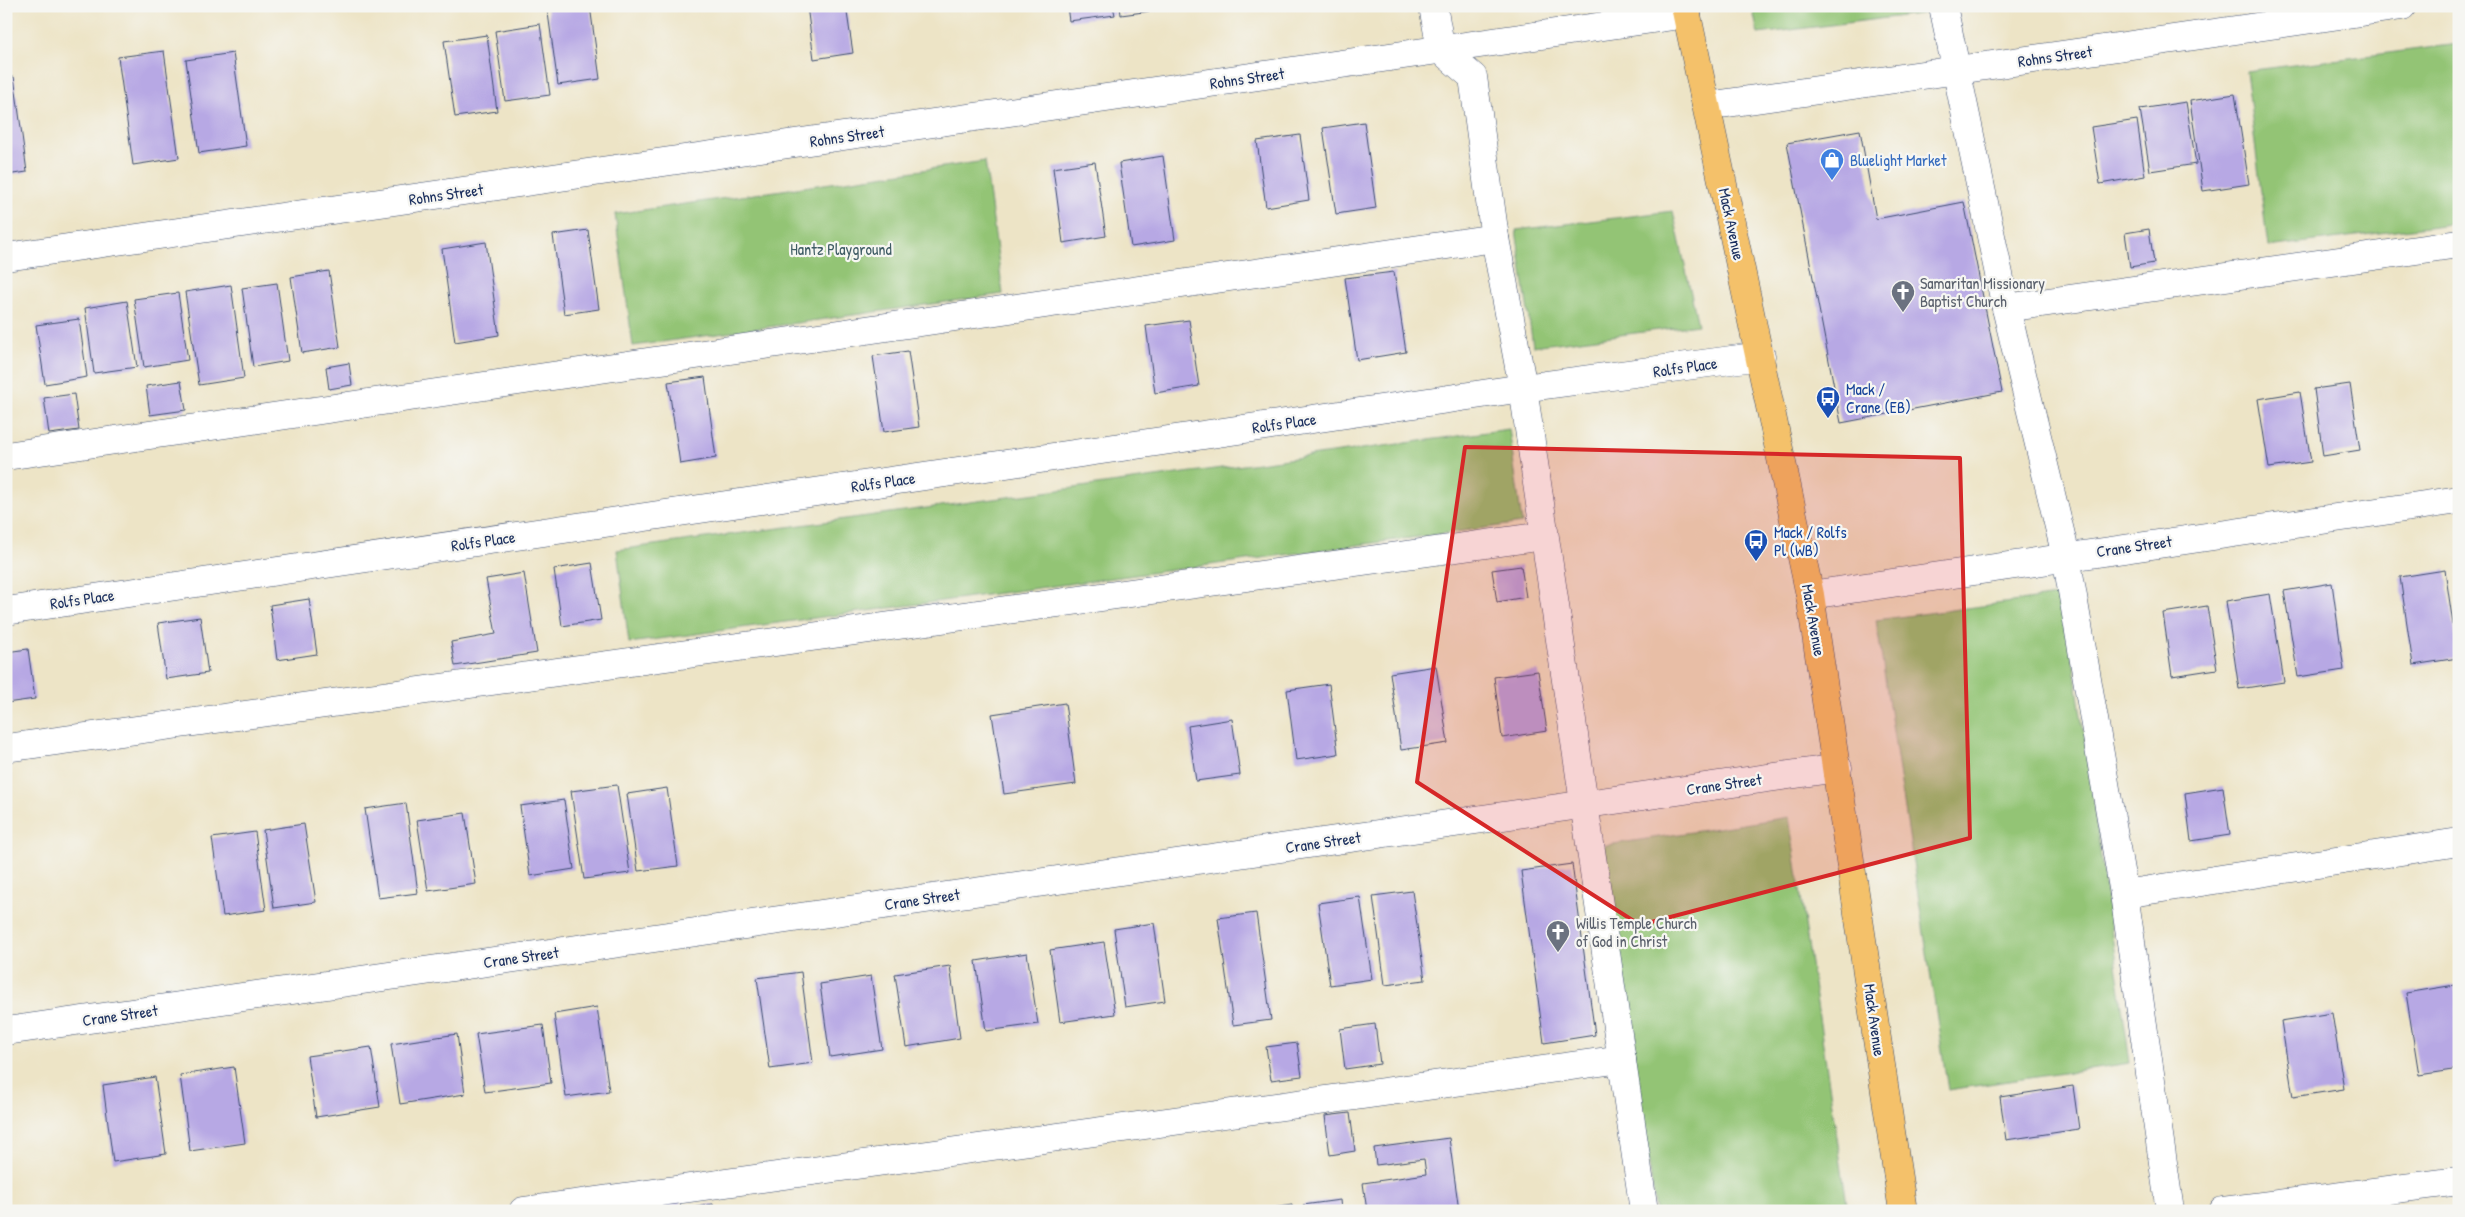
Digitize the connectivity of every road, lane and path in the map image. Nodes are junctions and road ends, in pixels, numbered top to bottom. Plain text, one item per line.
1 (1433, 6) edge
2 (1943, 6) edge
3 (2402, 6) edge
4 (1686, 10) edge
5 (1441, 50) junction
6 (1957, 70) junction
7 (1707, 106) junction
8 (1495, 238) junction
9 (2459, 244) edge
10 (6, 257) edge
11 (2006, 308) junction
12 (1761, 356) junction
13 (1523, 388) junction
14 (6, 456) edge
15 (2459, 500) edge
16 (1544, 536) junction
17 (2066, 556) junction
18 (1810, 595) junction
19 (6, 611) edge
20 (6, 748) edge
21 (1838, 768) junction
22 (1585, 804) junction
23 (2459, 842) edge
24 (2124, 894) junction
25 (6, 1031) edge
26 (1622, 1059) junction
27 (2459, 1181) edge
28 (523, 1211) edge
29 (1644, 1211) edge
30 (1904, 1211) edge
31 (2170, 1211) edge
32 (2223, 1211) edge

1 - 5 street
2 - 6 street
3 - 6 street, Rohns Street
4 - 5 street, Rohns Street
4 - 7 main road, Mack Avenue
5 - 8 street
5 - 10 street, Rohns Street
6 - 7 street, Rohns Street
6 - 11 street
7 - 12 main road, Mack Avenue
8 - 13 street
8 - 14 street
9 - 11 street
11 - 17 street
12 - 13 street, Rolfs Place
12 - 18 main road, Mack Avenue
13 - 16 street
13 - 19 street, Rolfs Place
15 - 17 street, Crane Street
16 - 20 street
16 - 22 street
17 - 18 street, Crane Street
17 - 24 street
18 - 21 main road, Mack Avenue
21 - 22 street, Crane Street
21 - 30 main road, Mack Avenue
22 - 25 street, Crane Street
22 - 26 street
23 - 24 street
24 - 31 street
26 - 28 street
26 - 29 street
27 - 32 street

